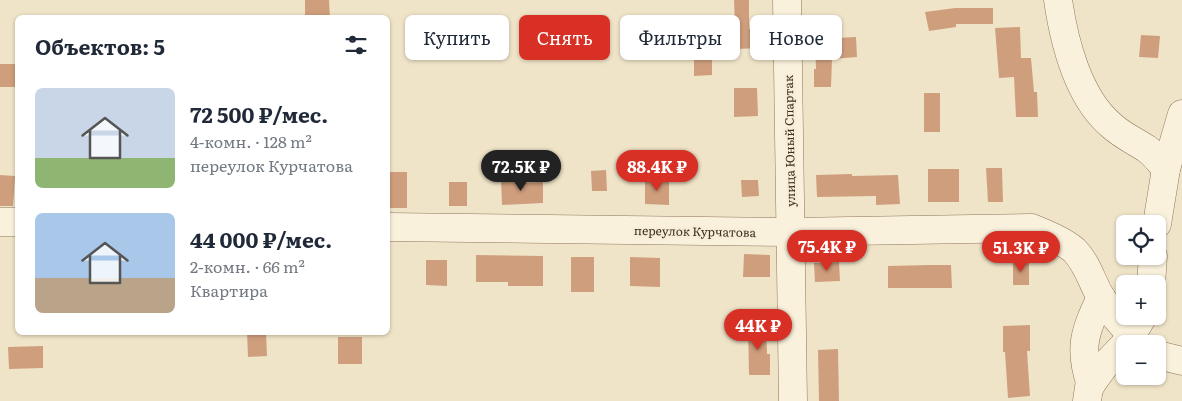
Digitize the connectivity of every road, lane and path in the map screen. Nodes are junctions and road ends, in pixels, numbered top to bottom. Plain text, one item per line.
1 (787, 0) edge
2 (1058, 0) edge
3 (1182, 114) edge
4 (1166, 169) junction
5 (1159, 215) edge
6 (0, 222) edge
7 (15, 222) edge
8 (390, 226) edge
9 (790, 232) junction
10 (1101, 297) junction
11 (1134, 333) edge
12 (1166, 357) edge
13 (1182, 360) edge
14 (1089, 393) edge
15 (793, 401) edge

1 - 9 street, улица Юный Спартак
2 - 4 street
3 - 4 street
4 - 5 street
6 - 7 street
8 - 9 street, переулок Курчатова
9 - 10 street, переулок Курчатова
9 - 15 street, улица Юный Спартак
10 - 11 street, переулок Курчатова
10 - 14 street
11 - 14 street
12 - 13 street

